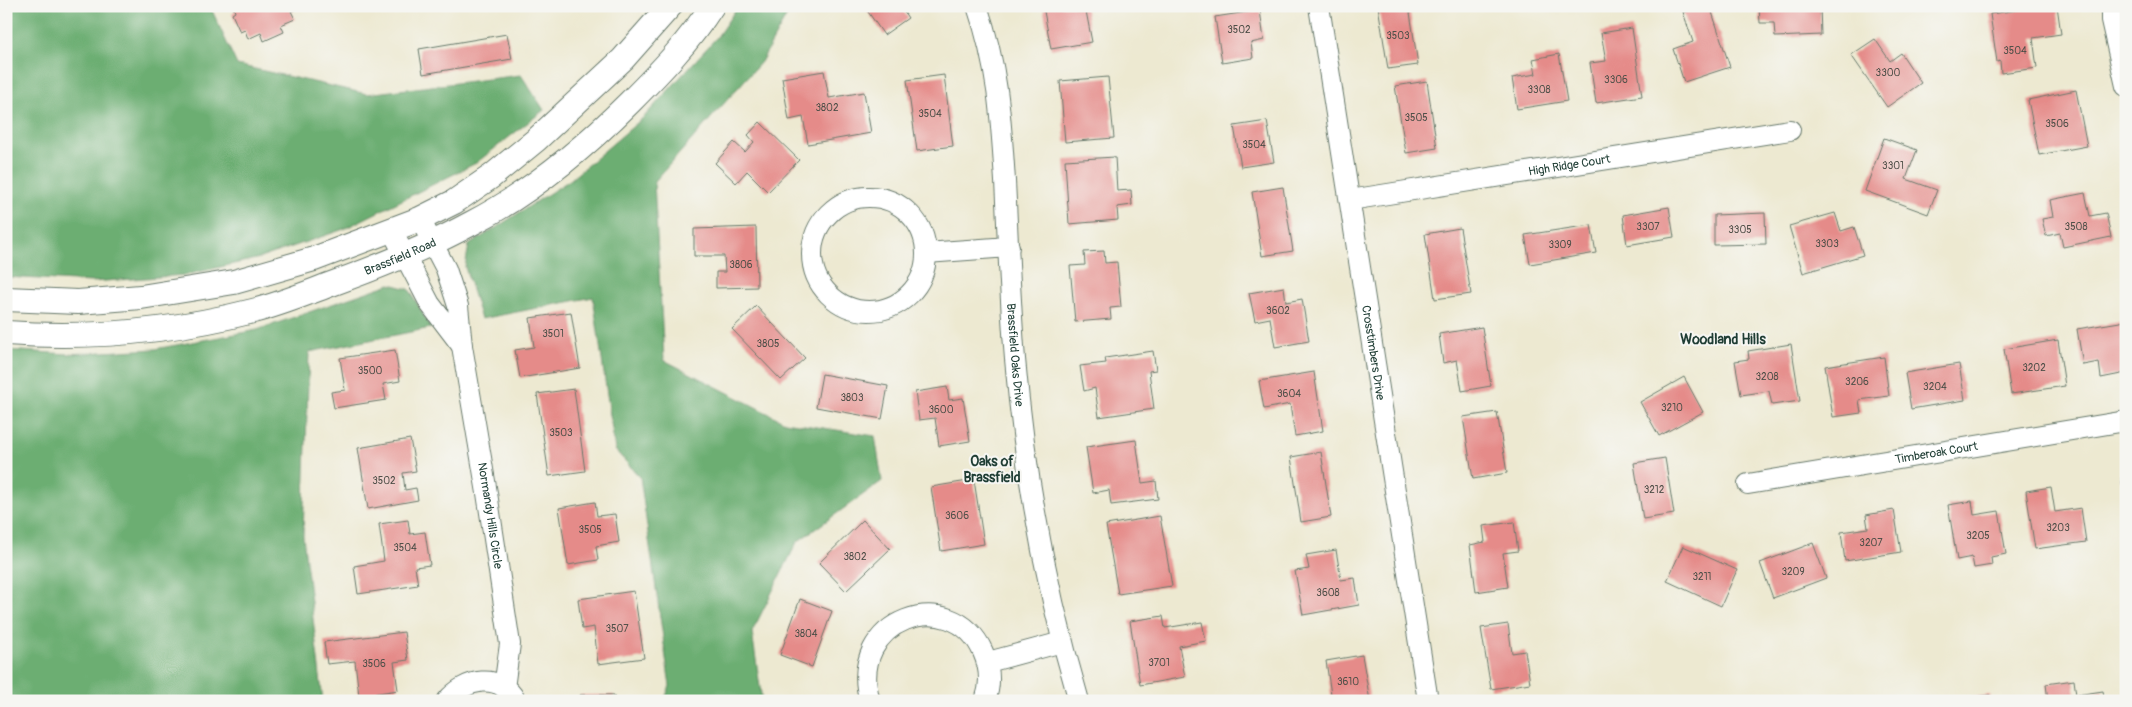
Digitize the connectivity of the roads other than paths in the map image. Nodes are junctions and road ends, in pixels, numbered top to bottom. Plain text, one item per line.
1 (670, 6) edge
2 (712, 6) edge
3 (977, 6) edge
4 (1319, 6) edge
5 (2111, 6) edge
6 (2126, 86) edge
7 (1790, 130) dead end
8 (1350, 200) junction
9 (420, 219) junction
10 (392, 231) junction
11 (433, 242) junction
12 (1008, 247) junction
13 (926, 254) junction
14 (404, 256) junction
15 (6, 298) edge
16 (6, 333) edge
17 (462, 346) junction
18 (2126, 420) edge
19 (1748, 484) dead end
20 (1062, 642) junction
21 (988, 662) junction
22 (510, 694) edge
23 (447, 701) edge
24 (870, 701) edge
25 (985, 701) edge
26 (1079, 701) edge
27 (1428, 701) edge

1 - 9 street, Brassfield Road
2 - 11 street, Brassfield Road
3 - 12 street, Brassfield Oaks Drive
4 - 8 street, Crosstimbers Drive
5 - 6 street
7 - 8 street, High Ridge Court
8 - 27 street, Crosstimbers Drive
9 - 10 street, Brassfield Road
9 - 11 street, Normandy Hills Circle
10 - 14 street, Normandy Hills Circle
10 - 15 street, Brassfield Road
11 - 14 street, Brassfield Road
11 - 17 street, Normandy Hills Circle
12 - 13 street
12 - 20 street, Brassfield Oaks Drive
13 - 13 street
14 - 16 street, Brassfield Road
14 - 17 street, Normandy Hills Circle
17 - 22 street, Normandy Hills Circle
18 - 19 street, Timberoak Court
20 - 21 street
20 - 26 street, Brassfield Oaks Drive
21 - 24 street
21 - 25 street
22 - 23 street

